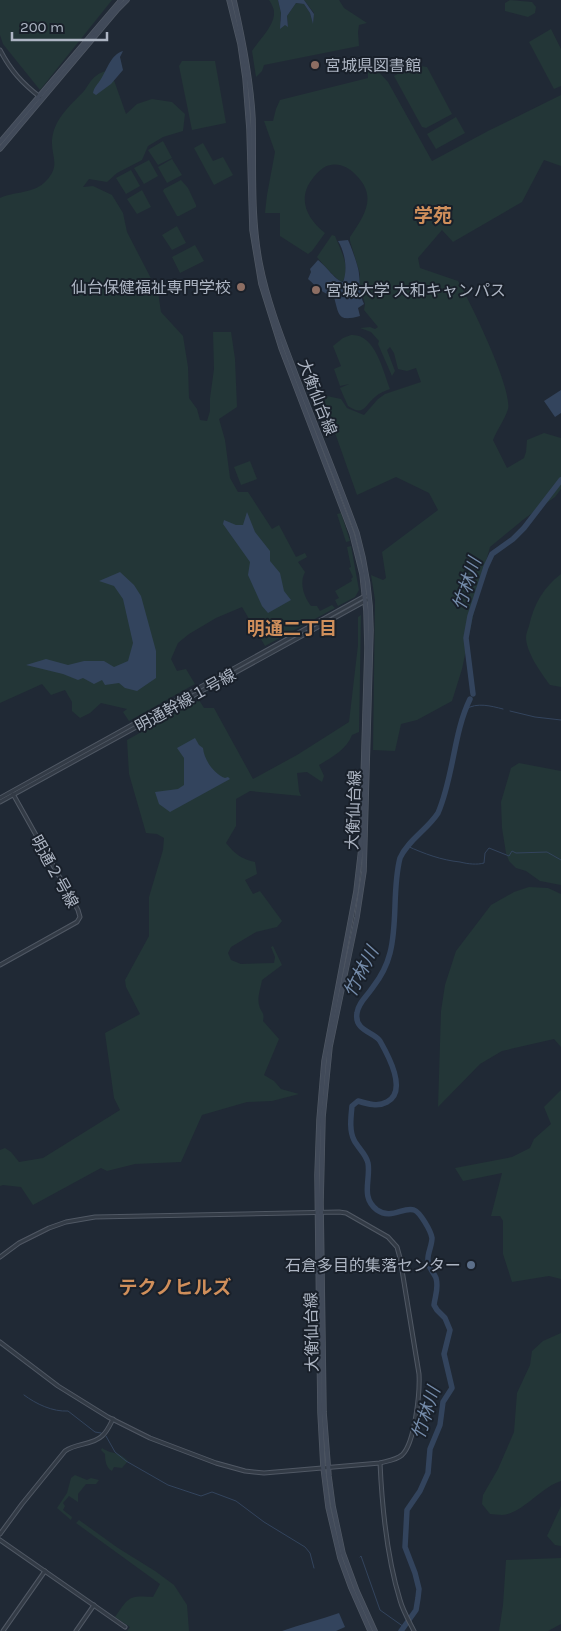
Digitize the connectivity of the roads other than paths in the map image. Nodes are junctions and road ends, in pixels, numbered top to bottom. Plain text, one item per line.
1 (121, 0) edge
2 (128, 0) edge
3 (230, 0) edge
4 (234, 0) edge
5 (0, 50) edge
6 (40, 98) junction
7 (0, 142) edge
8 (0, 149) edge
9 (367, 598) junction
10 (12, 793) junction
11 (0, 800) edge
12 (0, 965) edge
13 (320, 1213) junction
14 (0, 1257) edge
15 (0, 1342) edge
16 (113, 1420) junction
17 (380, 1463) junction
18 (325, 1467) junction
19 (0, 1534) edge
20 (0, 1540) edge
21 (45, 1572) junction
22 (94, 1605) junction
23 (125, 1627) dead end
24 (3, 1631) edge
25 (76, 1631) edge
26 (370, 1631) edge
27 (374, 1631) edge
28 (414, 1631) edge

1 - 6 main road
2 - 6 main road
3 - 9 main road, 大衡仙台線
4 - 9 main road, 大衡仙台線
5 - 6 street
6 - 7 main road
6 - 8 main road
9 - 10 street, 明通幹線１号線
9 - 13 main road, 大衡仙台線
10 - 11 street, 明通幹線１号線
10 - 12 street, 明通２号線
13 - 14 street
13 - 17 street
13 - 18 main road, 大衡仙台線
15 - 16 street
16 - 18 street
16 - 19 street
17 - 18 street
17 - 28 street
18 - 26 main road, 大衡仙台線
18 - 27 main road, 大衡仙台線
20 - 21 street
21 - 22 street
21 - 24 street
22 - 23 street
22 - 25 street

